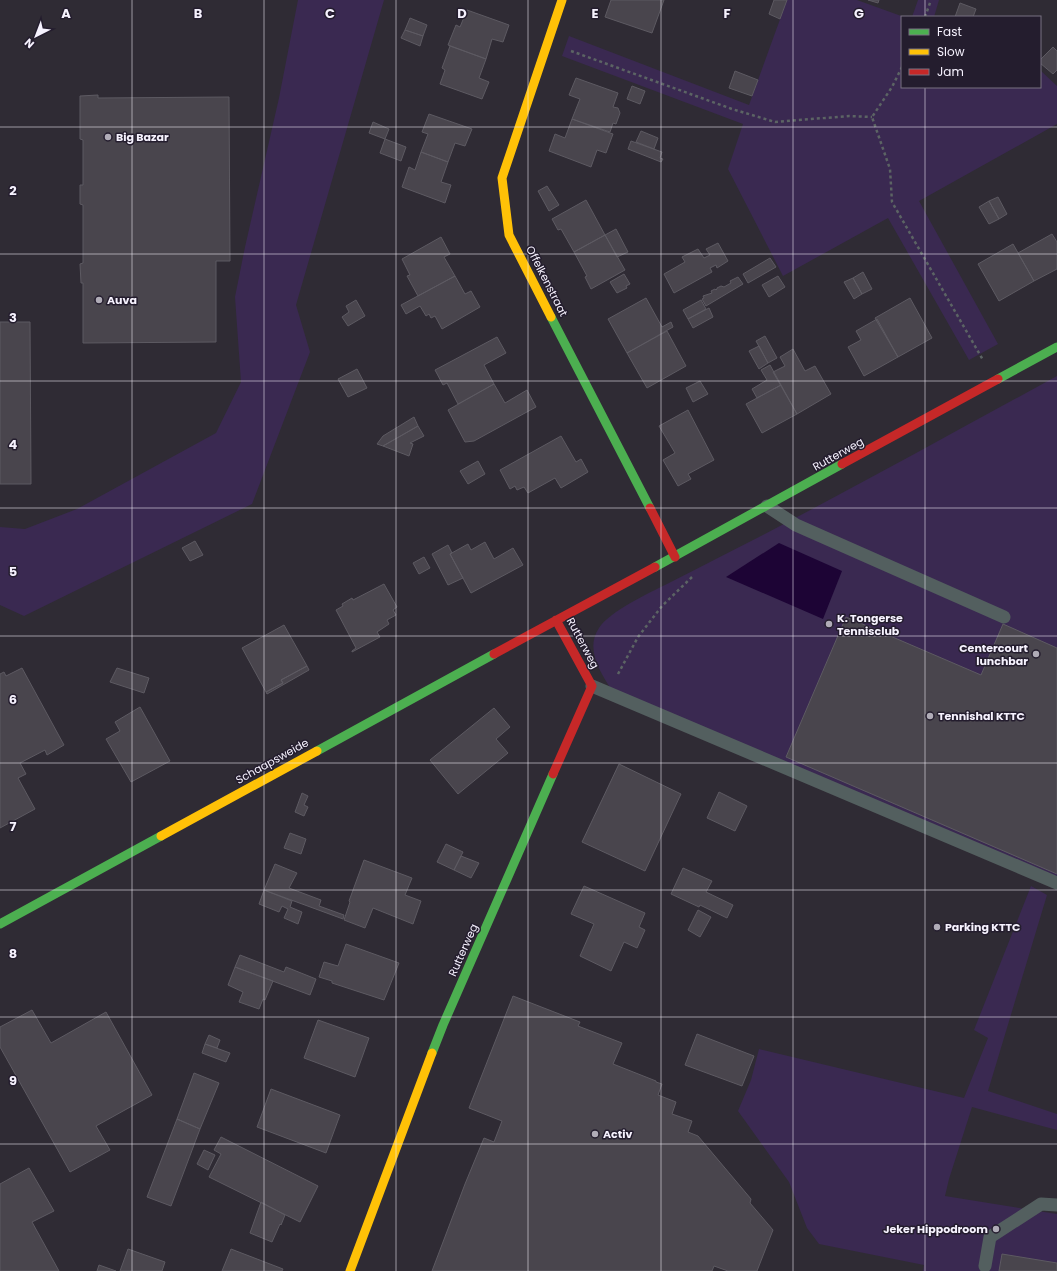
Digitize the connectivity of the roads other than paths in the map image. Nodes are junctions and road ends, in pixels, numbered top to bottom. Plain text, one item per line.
1 (562, 0) edge
2 (1057, 347) edge
3 (767, 506) junction
4 (675, 557) junction
5 (1004, 617) dead end
6 (556, 620) junction
7 (592, 686) junction
8 (1057, 883) edge
9 (0, 924) edge
10 (1057, 1205) edge
11 (986, 1266) dead end
12 (350, 1271) edge

1 - 4 street, Offelkenstraat
2 - 3 street, Rutterweg
3 - 4 street, Rutterweg
3 - 5 lane
4 - 6 street, Rutterweg
6 - 7 street, Rutterweg
6 - 9 street, Schaapsweide
7 - 8 lane
7 - 12 street, Rutterweg
10 - 11 lane

